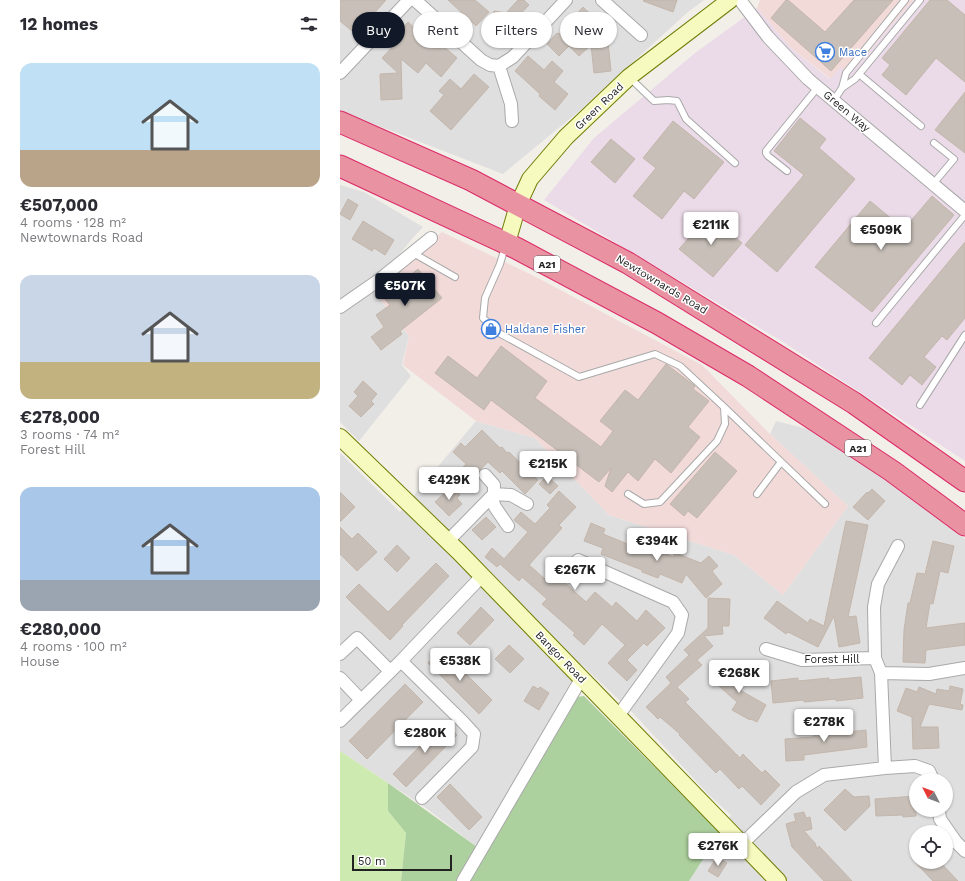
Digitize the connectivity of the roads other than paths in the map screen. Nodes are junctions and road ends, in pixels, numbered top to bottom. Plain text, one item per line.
1 (409, 0) edge
2 (414, 0) edge
3 (566, 0) edge
4 (602, 0) edge
5 (730, 0) edge
6 (740, 0) edge
7 (905, 0) edge
8 (920, 0) edge
9 (641, 35) dead end
10 (499, 66) junction
11 (340, 74) edge
12 (859, 74) junction
13 (629, 77) junction
14 (818, 87) junction
15 (842, 88) junction
16 (834, 100) junction
17 (512, 121) dead end
18 (340, 122) edge
19 (921, 126) dead end
20 (934, 143) dead end
21 (735, 163) dead end
22 (340, 166) edge
23 (787, 171) dead end
24 (933, 184) junction
25 (518, 205) junction
26 (965, 211) edge
27 (965, 215) edge
28 (431, 238) dead end
29 (506, 243) junction
30 (413, 253) junction
31 (455, 277) dead end
32 (340, 307) edge
33 (876, 323) dead end
34 (965, 335) edge
35 (920, 404) dead end
36 (724, 407) junction
37 (340, 437) edge
38 (781, 462) junction
39 (485, 474) dead end
40 (965, 481) edge
41 (628, 494) dead end
42 (757, 494) dead end
43 (492, 495) junction
44 (527, 504) dead end
45 (825, 504) dead end
46 (965, 525) edge
47 (508, 526) dead end
48 (448, 541) junction
49 (898, 546) dead end
50 (578, 560) dead end
51 (482, 576) junction
52 (766, 649) dead end
53 (340, 654) edge
54 (875, 658) junction
55 (401, 661) junction
56 (965, 668) edge
57 (390, 671) junction
58 (881, 673) junction
59 (340, 678) edge
60 (581, 679) junction
61 (361, 700) junction
62 (618, 716) junction
63 (340, 721) edge
64 (885, 768) junction
65 (930, 773) edge
66 (422, 798) dead end
67 (940, 817) edge
68 (743, 843) junction
69 (965, 851) edge
70 (463, 881) edge
71 (778, 881) edge

1 - 11 street
2 - 10 street
3 - 10 street
4 - 9 street
5 - 13 street, Green Road
6 - 14 street, Green Way
7 - 15 lane
8 - 12 lane
10 - 17 street
12 - 15 lane
12 - 19 lane
13 - 21 lane
13 - 25 street, Green Road
14 - 16 street, Green Way
14 - 23 lane
15 - 16 lane
16 - 24 street, Green Way
18 - 25 highway, Newtownards Road
20 - 24 lane
22 - 29 highway, A21
24 - 26 street, Green Way
25 - 29 street, Green Road
25 - 40 highway, Newtownards Road
27 - 33 lane
28 - 30 street
29 - 36 lane
29 - 46 highway, A21
30 - 31 lane
30 - 32 street
34 - 35 lane
36 - 38 lane
36 - 41 lane
37 - 48 street, Bangor Road
38 - 42 lane
38 - 45 lane
39 - 43 street
43 - 44 street
43 - 47 street
43 - 48 street
48 - 51 street, Bangor Road
49 - 54 street, Forest Hill
50 - 62 street
51 - 55 street
51 - 60 street, Bangor Road
52 - 54 street, Forest Hill
53 - 57 street
54 - 58 street, Forest Hill
55 - 57 street
55 - 66 street
56 - 58 street
57 - 61 street
58 - 64 street, Forest Hill
59 - 61 street
60 - 62 street, Bangor Road
60 - 70 street
61 - 63 street
62 - 68 street, Bangor Road
64 - 65 street
64 - 68 street
67 - 69 street
68 - 71 street, Bangor Road

